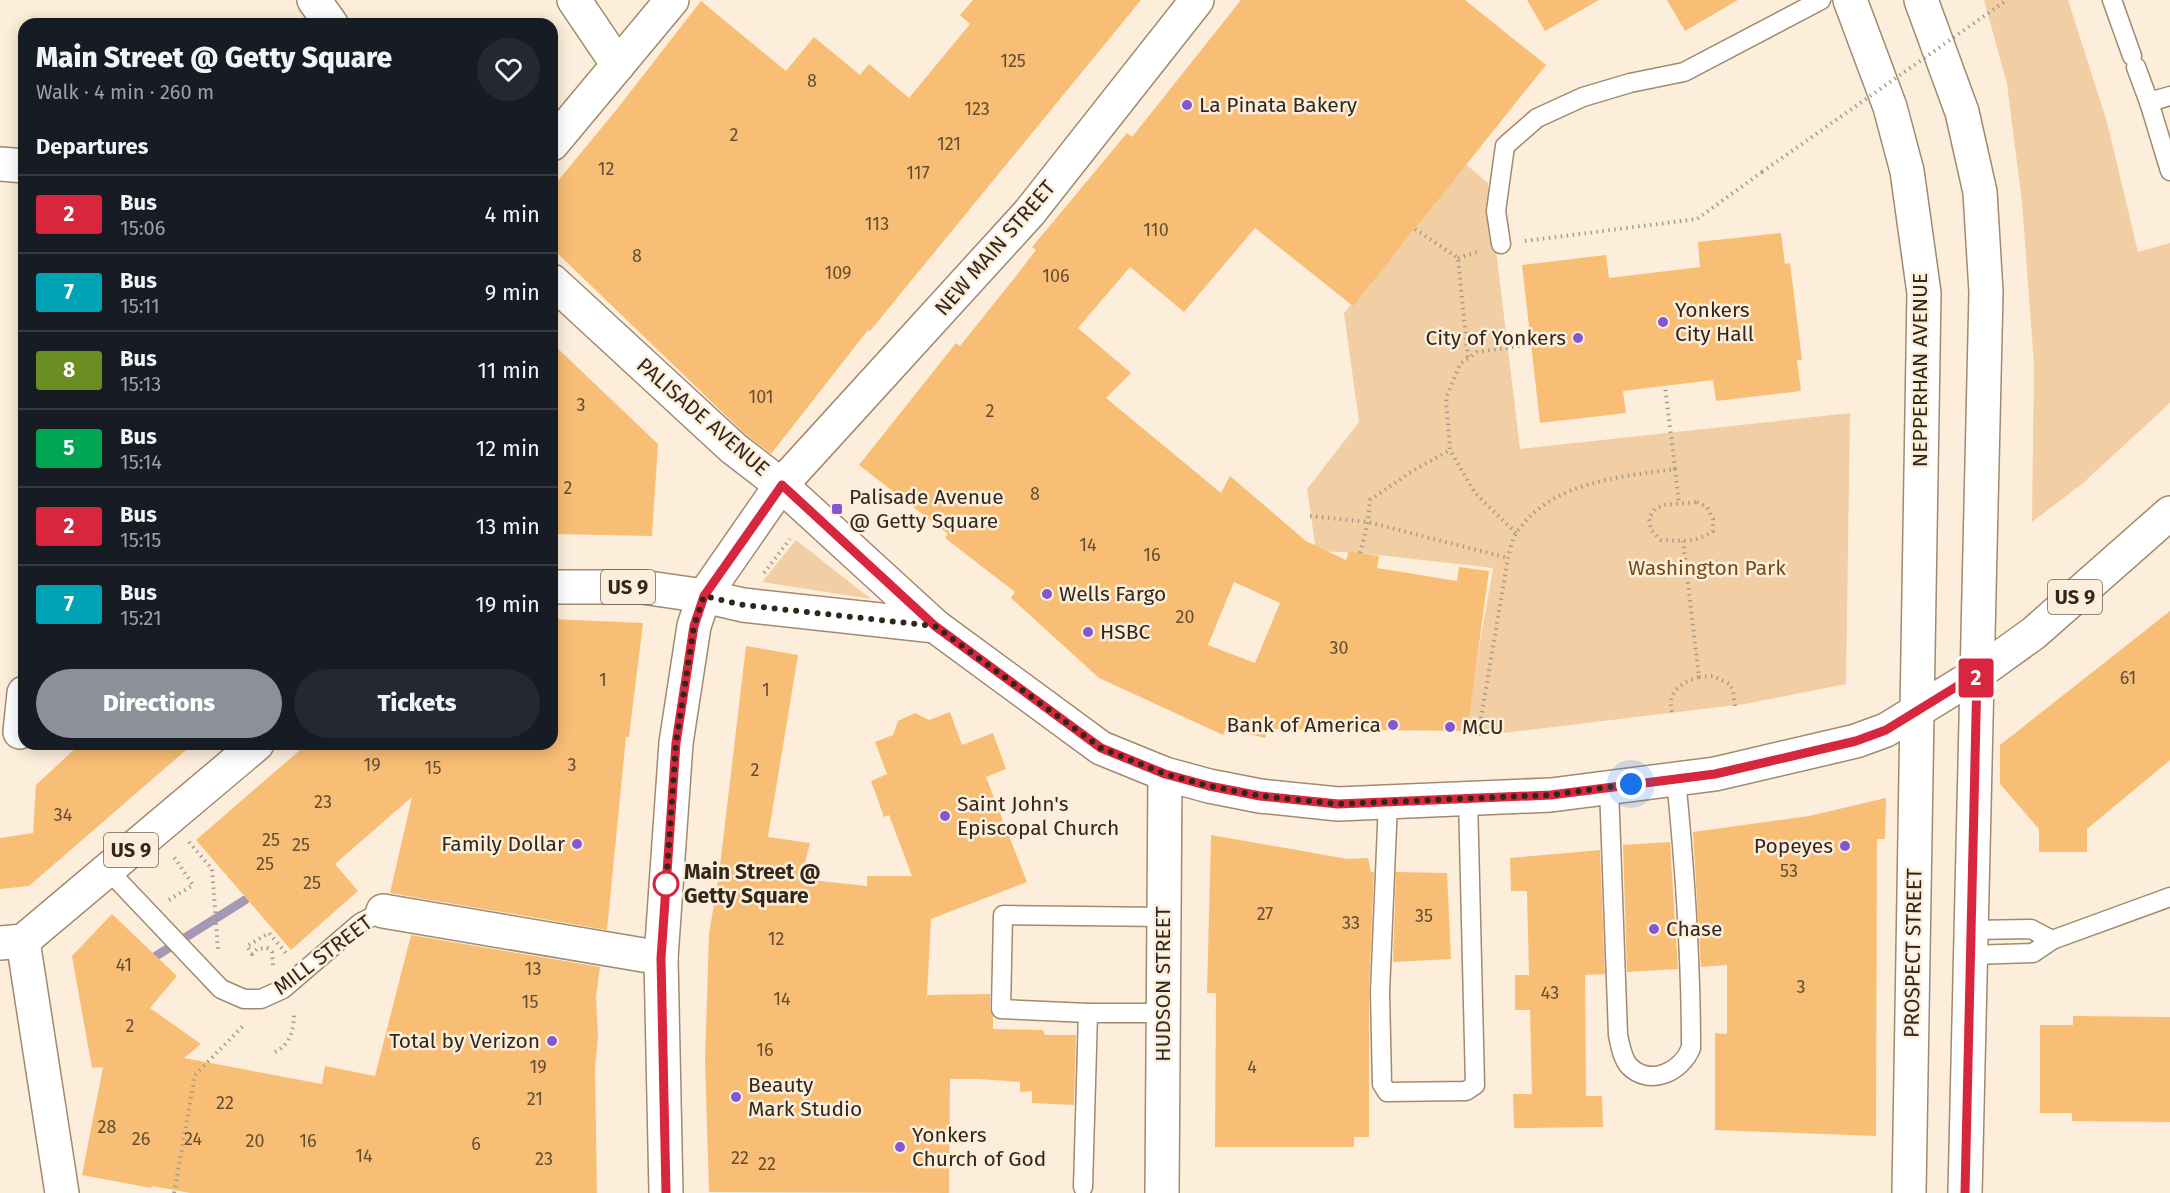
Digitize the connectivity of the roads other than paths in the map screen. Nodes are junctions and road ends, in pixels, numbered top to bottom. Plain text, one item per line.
1 (314, 0) edge
2 (574, 0) edge
3 (672, 0) edge
4 (1197, 0) edge
5 (1821, 0) edge
6 (1850, 0) edge
7 (1922, 0) edge
8 (2112, 0) edge
9 (327, 18) edge
10 (618, 65) junction
11 (2170, 96) edge
12 (2149, 102) junction
13 (558, 137) edge
14 (0, 164) edge
15 (18, 166) edge
16 (2170, 171) edge
17 (1501, 244) road end
18 (558, 287) edge
19 (782, 485) junction
20 (2170, 513) edge
21 (558, 587) edge
22 (704, 596) junction
23 (935, 626) junction
24 (1977, 674) junction
25 (1916, 713) junction
26 (249, 750) edge
27 (1165, 774) junction
28 (1676, 779) junction
29 (1609, 787) junction
30 (1468, 798) junction
31 (1388, 802) junction
32 (107, 869) junction
33 (2170, 897) edge
34 (383, 911) joint
35 (1164, 917) junction
36 (2052, 940) junction
37 (11, 942) edge
38 (1971, 943) junction
39 (661, 958) junction
40 (1088, 1013) junction
41 (1163, 1013) junction
42 (1083, 1187) dead end
43 (62, 1193) edge
44 (666, 1193) edge
45 (1162, 1193) edge
46 (1909, 1193) edge
47 (1965, 1193) edge

1 - 9 main road
2 - 10 main road
3 - 10 main road
4 - 19 main road, NEW MAIN STREET
5 - 17 lane
6 - 25 main road, NEPPERHAN AVENUE
7 - 24 main road
8 - 12 lane
10 - 13 main road
11 - 12 lane
12 - 16 lane
14 - 15 main road
18 - 19 main road, PALISADE AVENUE
19 - 22 main road, NEW MAIN STREET
19 - 23 main road, PALISADE AVENUE
20 - 24 main road, US 9
21 - 22 main road, US 9
22 - 23 main road, US 9
22 - 39 main road, NEW MAIN STREET
23 - 27 main road, US 9
24 - 25 main road, US 9
24 - 38 main road
25 - 28 main road, US 9
25 - 46 main road, PROSPECT STREET
26 - 32 main road, US 9
27 - 31 main road, US 9
27 - 35 main road, HUDSON STREET
28 - 29 main road, US 9
28 - 29 lane
29 - 30 main road, US 9
30 - 31 main road, US 9
30 - 31 lane
32 - 34 lane, MILL STREET
32 - 37 main road, US 9
33 - 36 lane
34 - 39 main road, MILL STREET
35 - 40 lane
35 - 41 main road, HUDSON STREET
36 - 38 lane
36 - 38 lane
37 - 43 main road
38 - 47 main road
39 - 44 main road, NEW MAIN STREET
40 - 41 lane
40 - 42 lane
41 - 45 main road, HUDSON STREET

